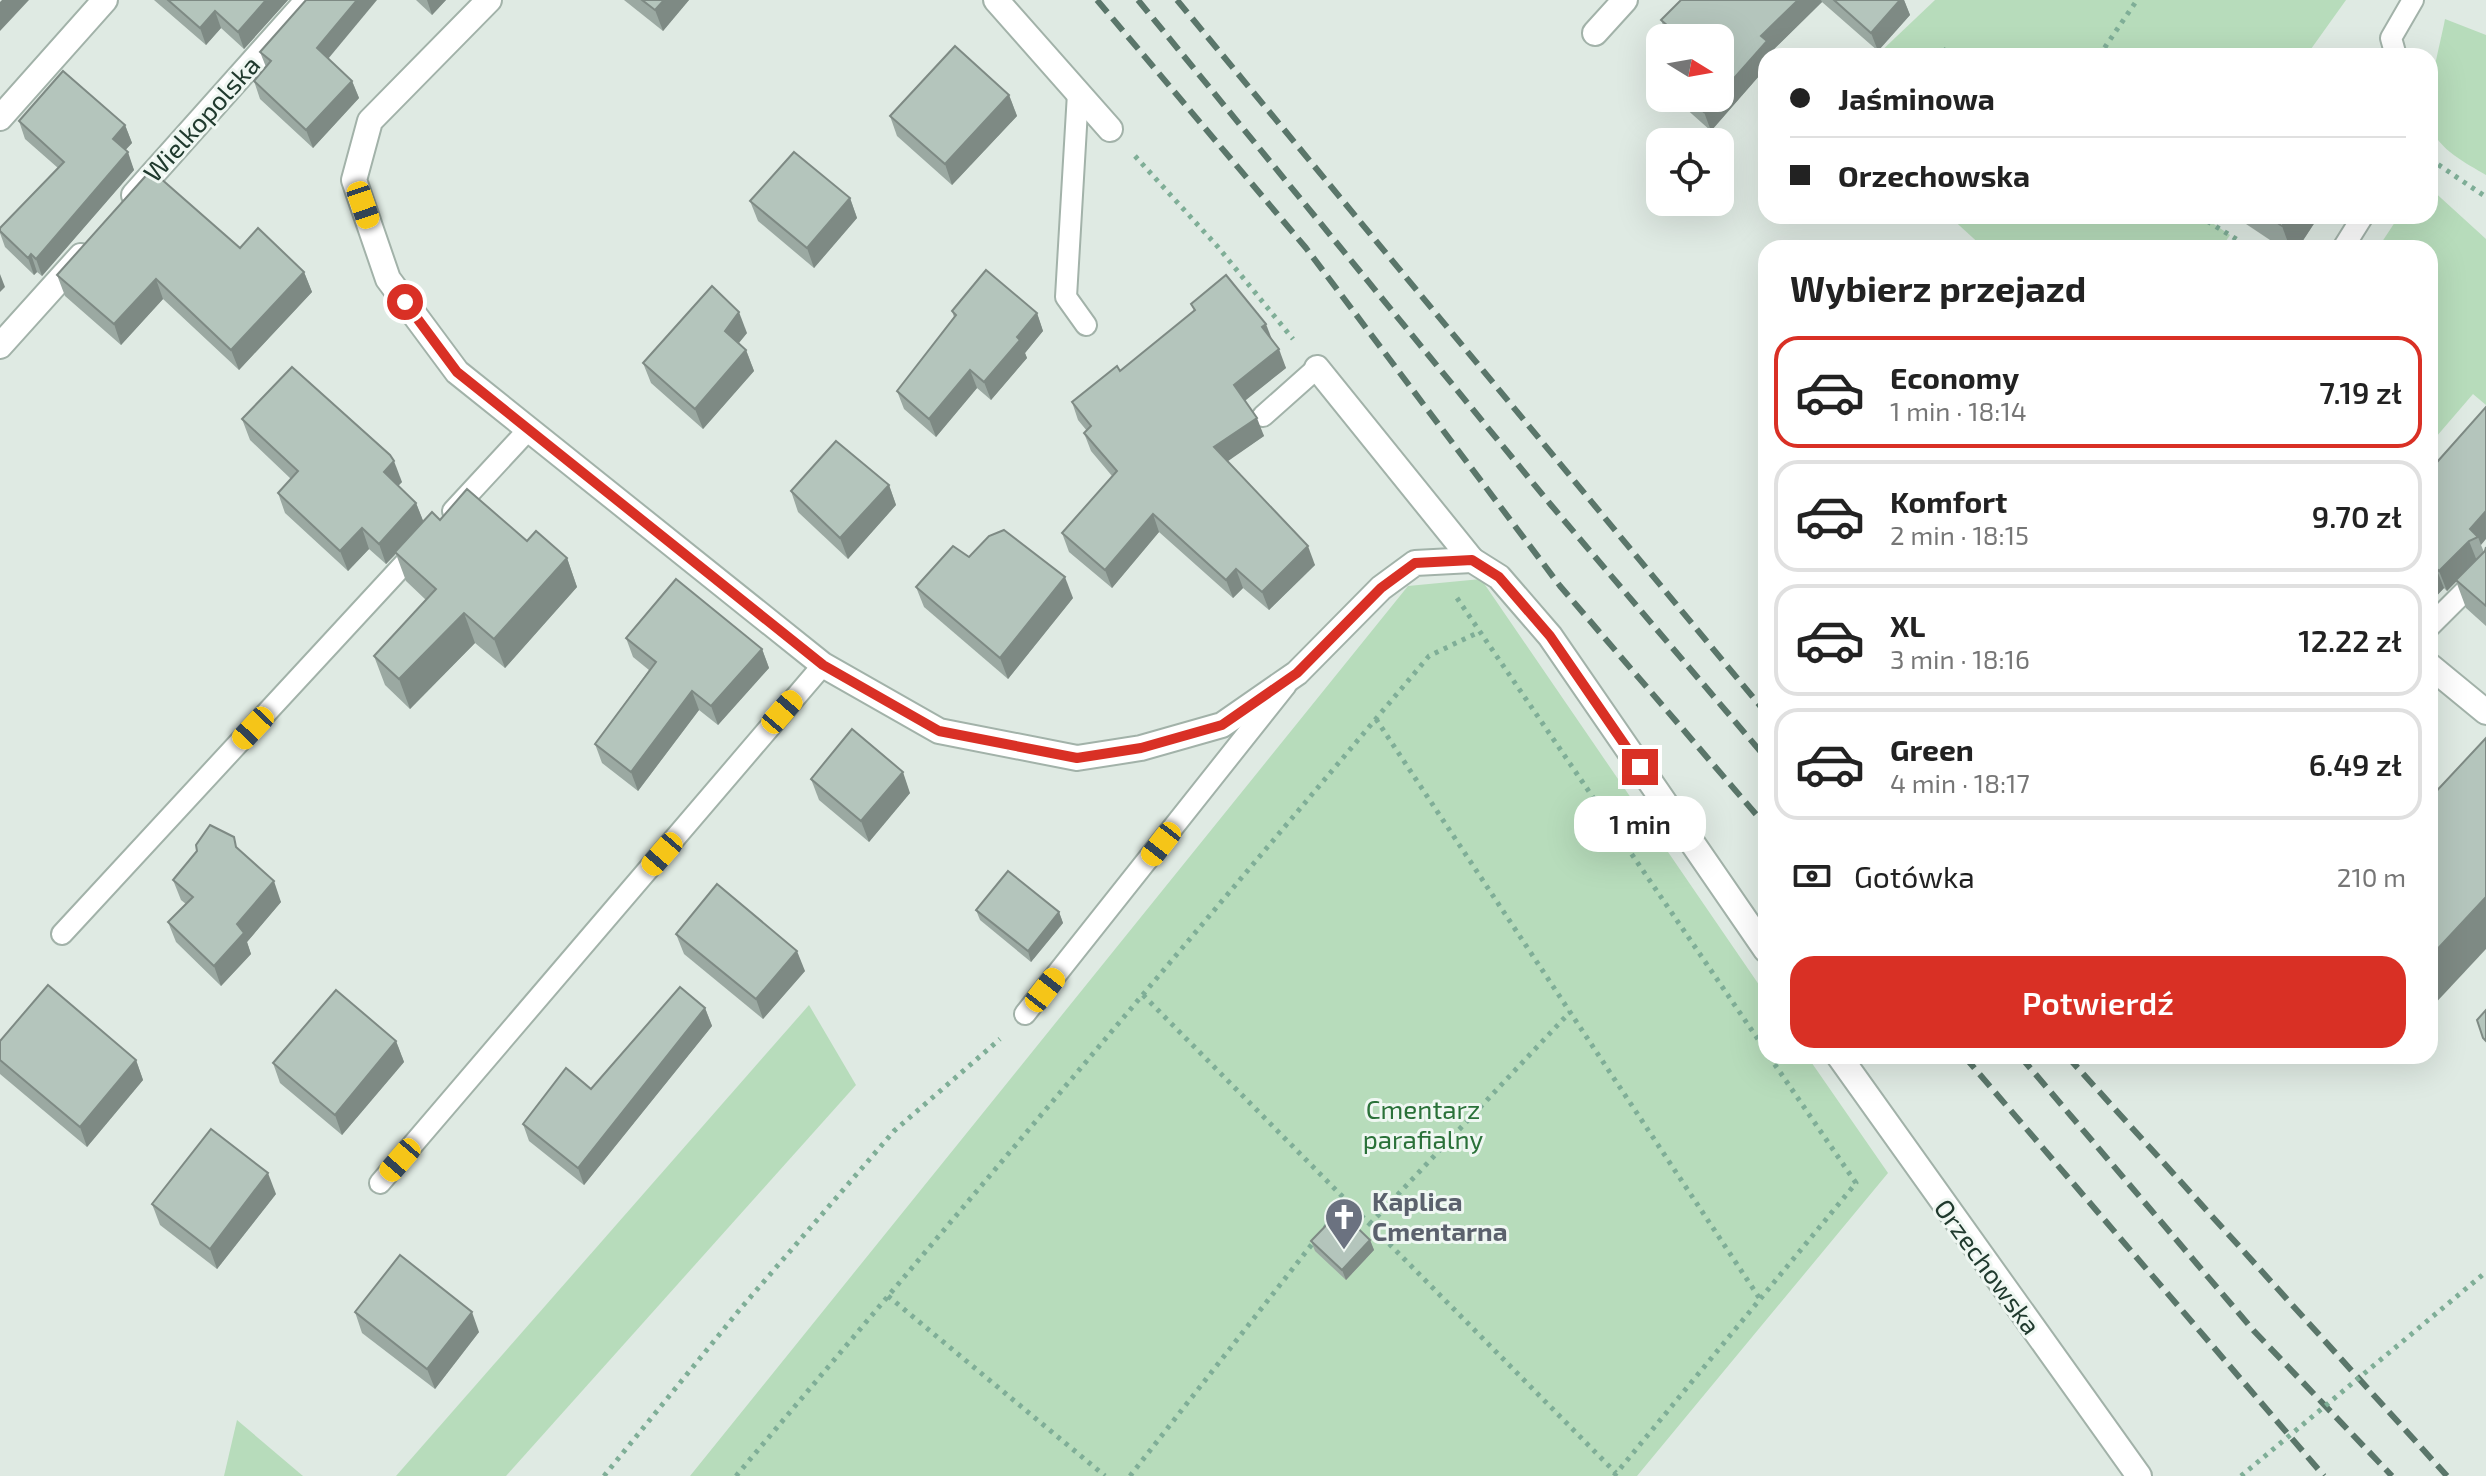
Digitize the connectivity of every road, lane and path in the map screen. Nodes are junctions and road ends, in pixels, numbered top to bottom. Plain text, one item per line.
1 (105, 0) edge
2 (308, 0) edge
3 (489, 0) edge
4 (996, 0) edge
5 (1625, 0) edge
6 (2137, 0) edge
7 (2413, 0) edge
8 (1595, 33) dead end
9 (2104, 48) edge
10 (2394, 48) edge
11 (1078, 93) junction
12 (0, 118) edge
13 (1110, 129) joint
14 (2438, 164) edge
15 (2486, 197) edge
16 (117, 215) edge
17 (2210, 224) edge
18 (96, 239) edge
19 (2232, 240) edge
20 (1086, 325) dead end
21 (0, 346) edge
22 (1317, 368) junction
23 (1263, 416) dead end
24 (528, 430) junction
25 (1472, 560) junction
26 (2486, 570) edge
27 (2438, 618) edge
28 (823, 665) junction
29 (1297, 673) junction
30 (2438, 673) edge
31 (2486, 712) edge
32 (1376, 719) junction
33 (62, 934) dead end
34 (1758, 938) edge
35 (1143, 995) junction
36 (1570, 1012) junction
37 (1025, 1014) joint
38 (1758, 1039) edge
39 (1775, 1064) edge
40 (1845, 1064) edge
41 (380, 1183) dead end
42 (1346, 1200) junction
43 (1370, 1224) junction
44 (2486, 1272) edge
45 (888, 1296) junction
46 (1760, 1299) junction
47 (1615, 1474) edge
48 (604, 1476) edge
49 (736, 1476) edge
50 (1105, 1476) edge
51 (1130, 1476) edge
52 (2139, 1476) edge
53 (2241, 1476) edge

1 - 12 street
2 - 16 street, Wielkopolska
3 - 24 street
4 - 11 street
5 - 8 street
6 - 9 path
7 - 10 lane
11 - 13 street
11 - 20 lane
13 - 22 path
14 - 15 path
17 - 19 path
18 - 21 street
22 - 23 lane
22 - 25 street
24 - 28 street
24 - 33 lane
25 - 29 street
25 - 34 street
26 - 27 lane
28 - 29 street
28 - 41 lane
29 - 37 lane
30 - 31 street
32 - 35 path
32 - 36 path
32 - 38 path
35 - 42 path
35 - 45 path
36 - 43 path
36 - 46 path
37 - 48 path
39 - 46 path
40 - 52 street, Orzechowska
42 - 43 path
42 - 51 path
43 - 47 path
44 - 53 path, bridge
45 - 49 path
45 - 50 path
46 - 47 path

